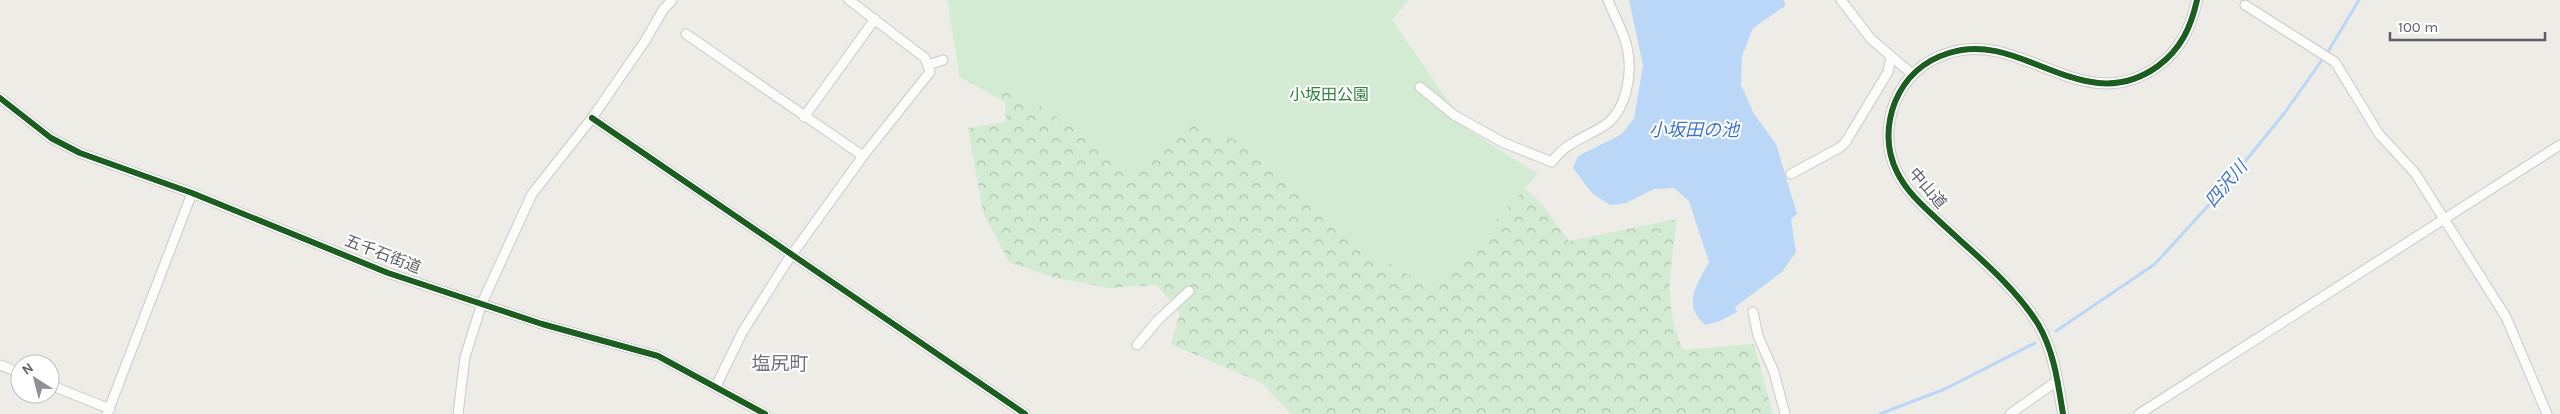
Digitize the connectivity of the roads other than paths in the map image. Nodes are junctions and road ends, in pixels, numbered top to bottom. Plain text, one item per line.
1 (672, 0) edge
2 (849, 0) edge
3 (1608, 0) edge
4 (1841, 0) edge
5 (2197, 0) edge
6 (2245, 5) dead end
7 (875, 19) junction
8 (686, 34) dead end
9 (1891, 57) junction
10 (943, 60) dead end
11 (928, 65) junction
12 (1912, 74) junction
13 (1420, 87) dead end
14 (1, 100) edge
15 (804, 117) junction
16 (592, 118) junction
17 (2560, 145) edge
18 (863, 156) junction
19 (1791, 174) dead end
20 (192, 192) junction
21 (2444, 219) junction
22 (794, 255) junction
23 (1189, 291) dead end
24 (482, 303) junction
25 (1753, 312) dead end
26 (1137, 345) dead end
27 (2057, 381) junction
28 (716, 386) junction
29 (60, 390) edge
30 (109, 412) edge
31 (458, 414) edge
32 (765, 414) edge
33 (1025, 414) edge
34 (1785, 414) edge
35 (2010, 414) edge
36 (2063, 414) edge
37 (2139, 414) edge
38 (2547, 414) edge

1 - 16 street
2 - 7 street
3 - 13 street
4 - 9 street
5 - 12 street, 中山道
6 - 21 street
7 - 11 street
7 - 15 street
8 - 15 street
9 - 12 street
9 - 19 street
10 - 11 street
11 - 18 street
12 - 27 street, 中山道
14 - 20 street, 五千石街道
15 - 18 street
16 - 22 street
16 - 24 street
17 - 21 street
18 - 22 street
20 - 24 street, 五千石街道
20 - 30 street
21 - 37 street
21 - 38 street
22 - 28 street
22 - 33 street
23 - 26 street
24 - 28 street, 五千石街道
24 - 31 street
25 - 34 street
27 - 35 street
27 - 36 street, 中山道
28 - 32 street, 五千石街道
29 - 30 street

